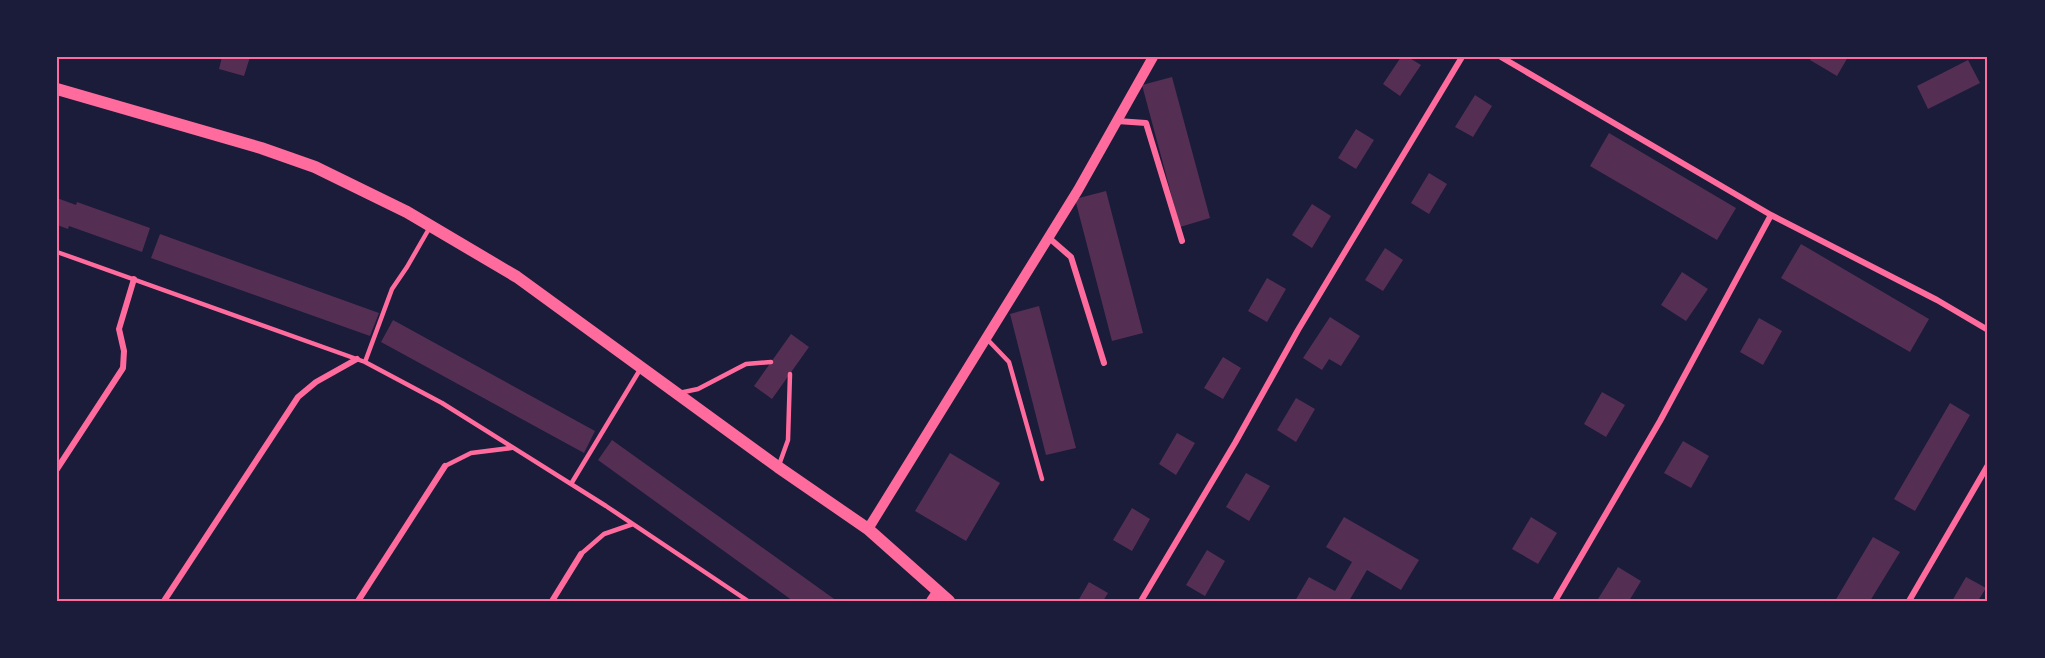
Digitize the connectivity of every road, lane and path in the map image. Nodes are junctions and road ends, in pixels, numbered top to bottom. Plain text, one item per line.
1 (1153, 57) edge
2 (1462, 57) edge
3 (1500, 57) edge
4 (57, 89) edge
5 (1117, 121) junction
6 (1771, 216) junction
7 (431, 226) junction
8 (1048, 237) junction
9 (1182, 241) dead end
10 (57, 252) edge
11 (134, 279) junction
12 (1988, 330) edge
13 (986, 337) junction
14 (357, 359) junction
15 (365, 362) junction
16 (771, 362) dead end
17 (1104, 363) dead end
18 (641, 368) junction
19 (790, 374) dead end
20 (676, 393) junction
21 (512, 448) junction
22 (1988, 465) edge
23 (445, 466) joint
24 (778, 467) junction
25 (57, 469) edge
26 (1042, 479) dead end
27 (572, 484) junction
28 (633, 524) junction
29 (868, 529) junction
30 (581, 555) joint
31 (934, 596) edge
32 (164, 601) edge
33 (358, 601) edge
34 (552, 601) edge
35 (748, 601) edge
36 (949, 601) edge
37 (1141, 601) edge
38 (1555, 601) edge
39 (1909, 601) edge

1 - 5 street
2 - 37 street
3 - 6 street
4 - 7 main road
5 - 8 street
5 - 9 street
6 - 12 street
6 - 38 street
7 - 15 lane
7 - 18 main road
8 - 13 street
8 - 17 street
10 - 11 lane
11 - 14 lane
11 - 25 street
13 - 26 lane
13 - 29 street
14 - 15 lane
14 - 32 street
15 - 21 lane
16 - 20 lane
18 - 20 main road
18 - 27 lane
19 - 24 lane
20 - 24 main road
21 - 23 lane
21 - 27 lane
22 - 39 street
23 - 33 street
24 - 29 main road
27 - 28 lane
28 - 30 lane
28 - 35 lane
29 - 31 main road
30 - 34 street
31 - 36 main road

